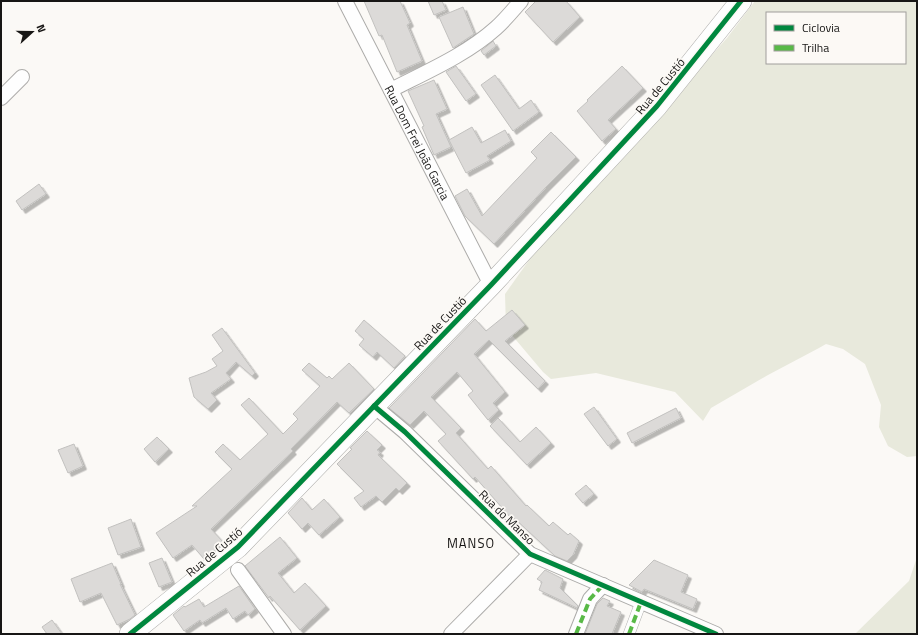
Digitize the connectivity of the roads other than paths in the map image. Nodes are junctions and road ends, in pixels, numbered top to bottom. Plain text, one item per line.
1 (345, 1) edge
2 (521, 1) edge
3 (741, 1) edge
4 (22, 77) dead end
5 (391, 90) junction
6 (1, 98) edge
7 (491, 284) junction
8 (374, 406) junction
9 (530, 554) junction
10 (238, 570) dead end
11 (603, 585) junction
12 (641, 602) junction
13 (700, 631) edge
14 (130, 634) edge
15 (284, 634) edge
16 (451, 634) edge
17 (576, 634) edge
18 (629, 634) edge
19 (716, 634) edge

1 - 5 street, Rua Dom Frei João Garcia
2 - 5 street
3 - 7 main road, Rua de Custió
4 - 6 street
5 - 7 street, Rua Dom Frei João Garcia
7 - 8 main road, Rua de Custió
8 - 9 street, Rua do Manso
8 - 14 main road, Rua de Custió
9 - 11 street, Rua do Manso
9 - 16 street
10 - 15 street
11 - 12 street, Rua do Manso
11 - 17 street
12 - 13 street, Rua do Manso
12 - 18 street
13 - 19 street, Rua do Manso

